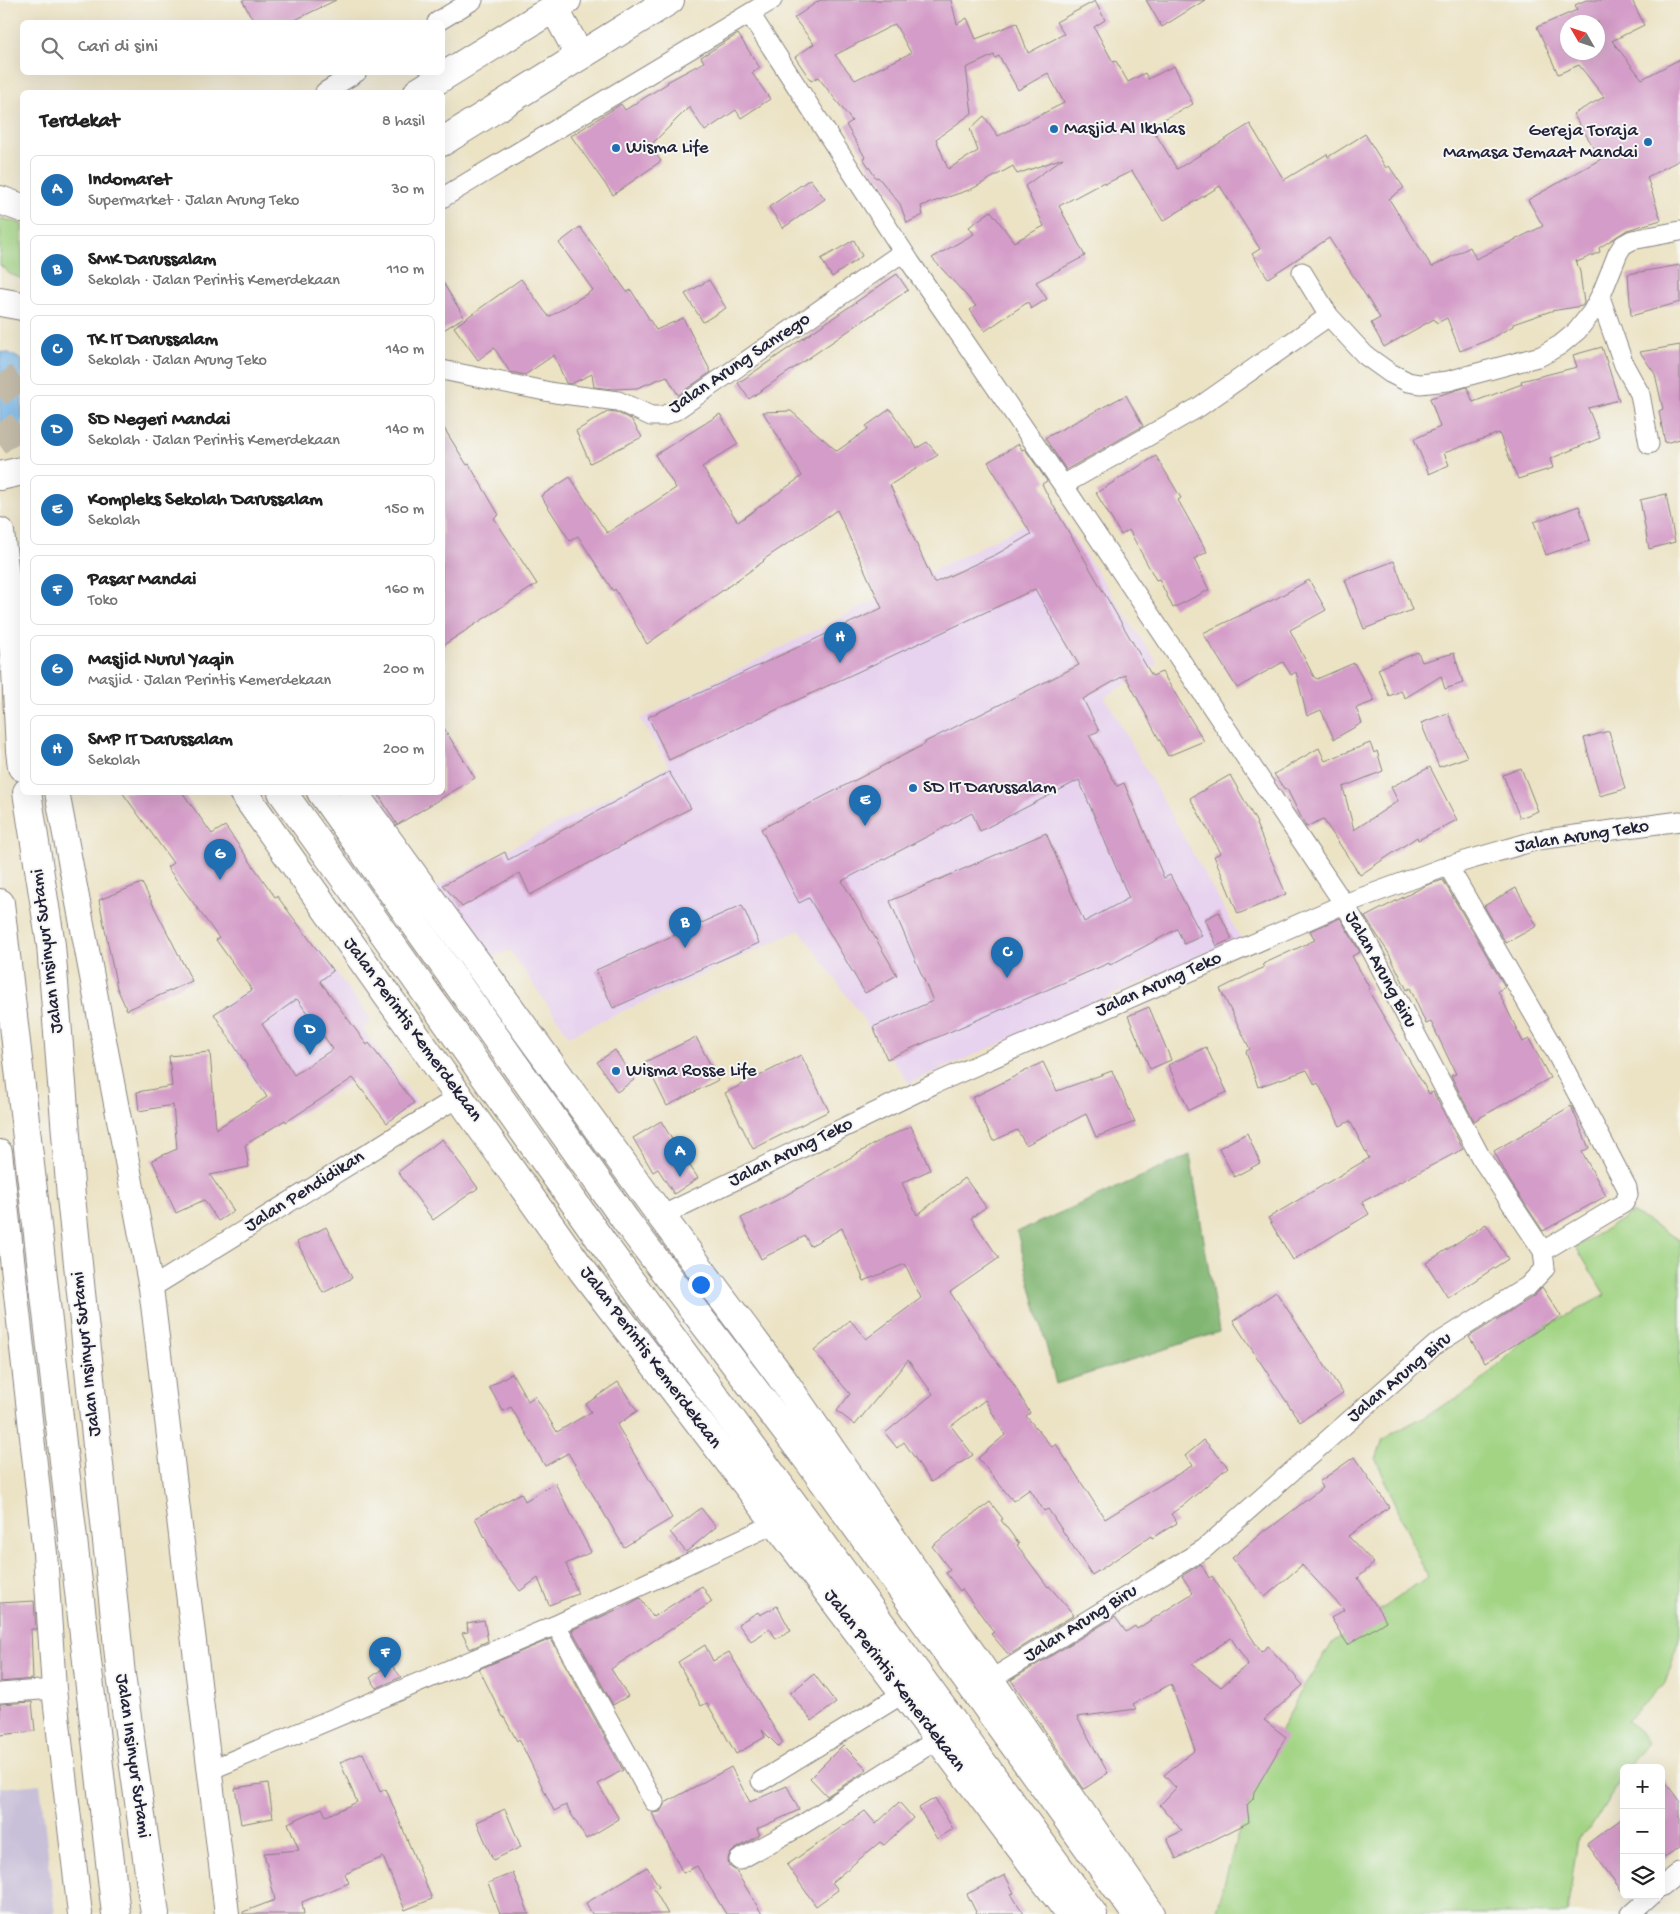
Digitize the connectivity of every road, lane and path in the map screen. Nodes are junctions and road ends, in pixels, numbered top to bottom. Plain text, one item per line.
1 (473, 0) edge
2 (670, 0) edge
3 (772, 0) edge
4 (560, 4) edge
5 (750, 14) junction
6 (440, 20) edge
7 (580, 56) junction
8 (352, 75) edge
9 (328, 90) edge
10 (421, 90) edge
11 (445, 140) edge
12 (445, 196) edge
13 (0, 200) edge
14 (20, 207) edge
15 (1680, 231) edge
16 (903, 252) junction
17 (1302, 272) dead end
18 (1600, 297) junction
19 (0, 302) edge
20 (20, 306) edge
21 (1329, 316) junction
22 (445, 371) edge
23 (1649, 444) dead end
24 (1063, 485) junction
25 (0, 532) edge
26 (20, 683) edge
27 (20, 751) edge
28 (27, 795) edge
29 (58, 795) edge
30 (245, 795) edge
31 (284, 795) edge
32 (323, 795) edge
33 (355, 795) edge
34 (1680, 821) edge
35 (1448, 866) junction
36 (0, 903) edge
37 (1344, 904) junction
38 (460, 1096) junction
39 (0, 1152) edge
40 (661, 1216) junction
41 (1544, 1251) junction
42 (151, 1288) junction
43 (776, 1523) junction
44 (556, 1625) junction
45 (990, 1680) junction
46 (54, 1689) junction
47 (0, 1693) edge
48 (904, 1693) junction
49 (938, 1739) junction
50 (210, 1770) junction
51 (761, 1781) dead end
52 (654, 1802) dead end
53 (739, 1860) dead end
54 (1680, 1872) edge
55 (1665, 1884) edge
56 (1648, 1899) edge
57 (80, 1914) edge
58 (116, 1914) edge
59 (155, 1914) edge
60 (227, 1914) edge
61 (1070, 1914) edge
62 (1093, 1914) edge
63 (1136, 1914) edge
64 (1151, 1914) edge
65 (1631, 1914) edge

1 - 6 street
2 - 7 main road
3 - 5 street
4 - 7 main road
4 - 10 main road
5 - 12 street
5 - 16 street, Jalan Arung Biru
7 - 11 main road
8 - 9 street
13 - 14 main road
15 - 18 street
16 - 22 street, Jalan Arung Sanrego
16 - 24 street, Jalan Arung Biru
17 - 21 street
18 - 21 street
18 - 23 street
19 - 20 main road
21 - 24 street
24 - 37 street, Jalan Arung Biru
25 - 26 main road
26 - 27 main road
28 - 59 main road, Jalan Insinyur Sutami
29 - 42 street
30 - 38 main road, Jalan Perintis Kemerdekaan
31 - 62 main road, Jalan Perintis Kemerdekaan
32 - 63 main road
33 - 40 main road
34 - 35 street, Jalan Arung Teko
35 - 37 street, Jalan Arung Teko
35 - 41 street
36 - 58 main road, Jalan Insinyur Sutami
37 - 40 street, Jalan Arung Teko
37 - 41 street, Jalan Arung Biru
38 - 42 street, Jalan Pendidikan
38 - 43 main road, Jalan Perintis Kemerdekaan
39 - 46 street
40 - 45 main road
41 - 45 street, Jalan Arung Biru
42 - 50 street
43 - 44 street
43 - 48 main road, Jalan Perintis Kemerdekaan
44 - 50 street
44 - 52 street
45 - 64 main road
46 - 47 street
46 - 57 street
48 - 49 main road, Jalan Perintis Kemerdekaan
48 - 51 street
49 - 53 street
49 - 61 main road, Jalan Perintis Kemerdekaan
50 - 60 street
54 - 55 street
56 - 65 street

